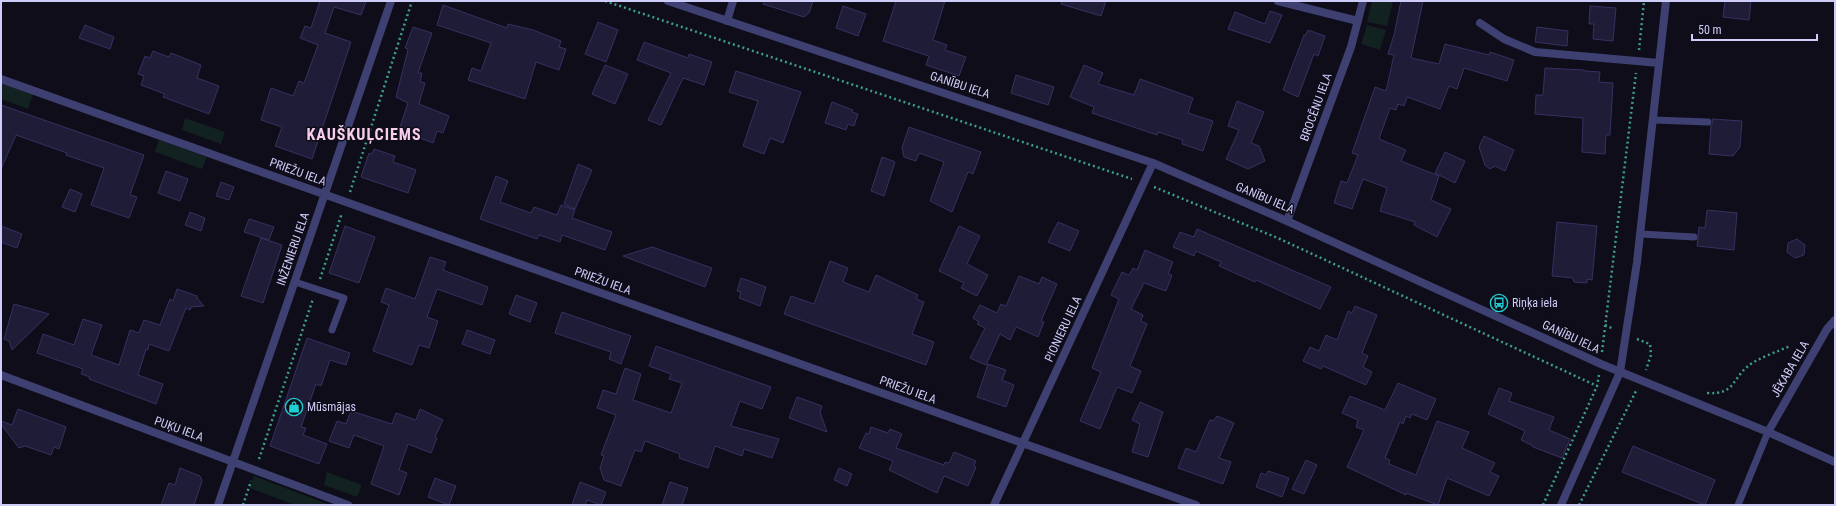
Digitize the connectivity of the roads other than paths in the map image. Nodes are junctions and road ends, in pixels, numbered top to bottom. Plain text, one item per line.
1 (391, 1) edge
2 (668, 1) edge
3 (733, 1) edge
4 (1278, 1) edge
5 (1363, 1) edge
6 (1666, 1) edge
7 (727, 21) junction
8 (1358, 21) junction
9 (1480, 23) dead end
10 (1660, 64) junction
11 (1, 79) edge
12 (1653, 120) junction
13 (1708, 122) dead end
14 (1153, 163) junction
15 (325, 195) junction
16 (1288, 220) junction
17 (1641, 234) junction
18 (1694, 237) dead end
19 (295, 282) junction
20 (1835, 320) edge
21 (332, 330) dead end
22 (1620, 372) junction
23 (1, 375) edge
24 (1768, 432) junction
25 (1023, 443) junction
26 (233, 462) junction
27 (1835, 462) edge
28 (218, 505) edge
29 (348, 505) edge
30 (994, 505) edge
31 (1196, 505) edge
32 (1561, 505) edge
33 (1738, 505) edge

1 - 15 street, INŽENIERU IELA
2 - 7 street, GANĪBU IELA
3 - 7 street
4 - 8 street
5 - 8 street, BROCĒNU IELA
6 - 10 street
7 - 14 street, GANĪBU IELA
8 - 16 street, BROCĒNU IELA
9 - 10 street
10 - 12 street
11 - 15 street, PRIEŽU IELA
12 - 13 lane
12 - 17 street
14 - 16 street, GANĪBU IELA
14 - 25 street, PIONIERU IELA
15 - 19 street, INŽENIERU IELA
15 - 25 street, PRIEŽU IELA
16 - 22 street, GANĪBU IELA
17 - 18 lane
17 - 22 street
19 - 21 lane
19 - 26 street, INŽENIERU IELA
20 - 24 street, JĒKABA IELA
22 - 24 street, GANĪBU IELA
22 - 32 street
23 - 26 street, PUĶU IELA
24 - 27 street, GANĪBU IELA
24 - 33 lane
25 - 30 street, PIONIERU IELA
25 - 31 street, PRIEŽU IELA
26 - 28 street, INŽENIERU IELA
26 - 29 street, PUĶU IELA

